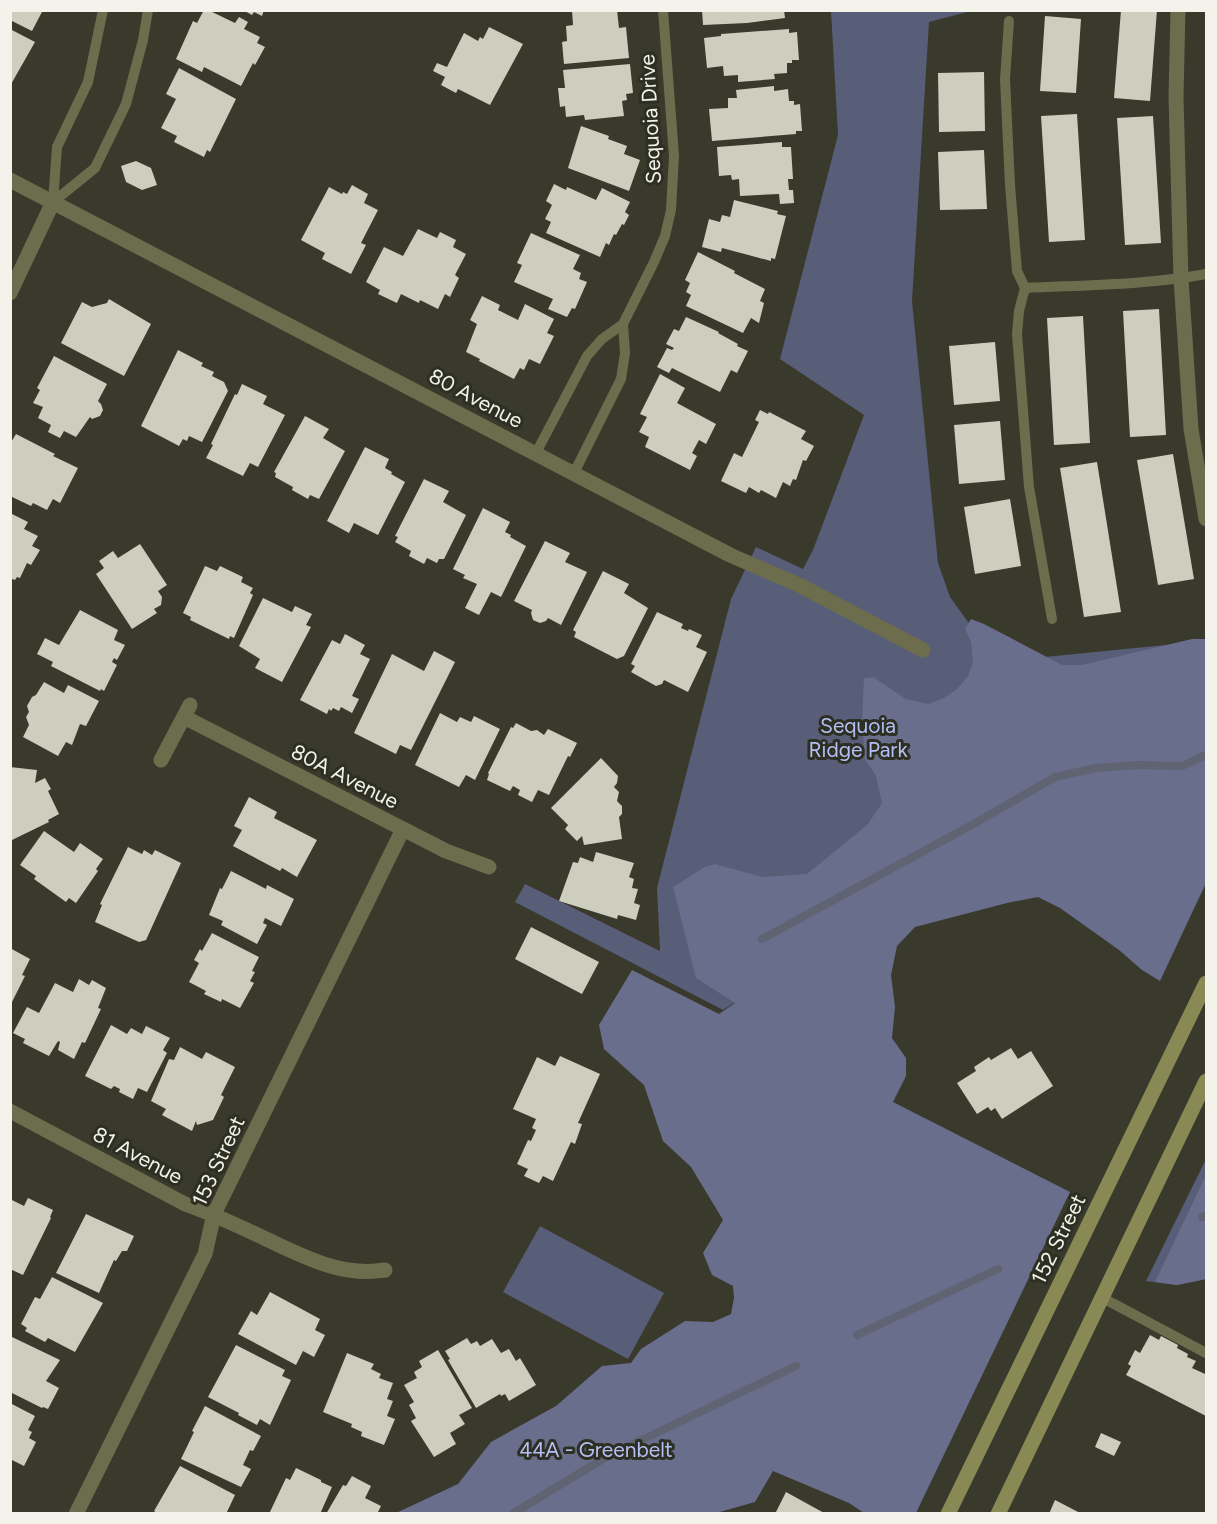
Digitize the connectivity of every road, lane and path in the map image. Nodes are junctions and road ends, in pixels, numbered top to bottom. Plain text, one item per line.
1 (103, 10) edge
2 (148, 10) edge
3 (663, 10) edge
4 (1178, 10) edge
5 (1009, 21) dead end
6 (10, 180) edge
7 (53, 202) junction
8 (1206, 274) edge
9 (1181, 279) junction
10 (1025, 288) junction
11 (10, 293) edge
12 (623, 324) junction
13 (536, 453) junction
14 (574, 473) junction
15 (1206, 519) edge
16 (1053, 619) dead end
17 (923, 650) dead end
18 (161, 760) dead end
19 (404, 829) junction
20 (489, 867) dead end
21 (1206, 983) edge
22 (1206, 1081) edge
23 (10, 1111) edge
24 (214, 1214) junction
25 (385, 1270) dead end
26 (1101, 1297) junction
27 (1206, 1353) edge
28 (76, 1514) edge
29 (948, 1514) edge
30 (998, 1514) edge

1 - 7 lane
2 - 7 lane
3 - 12 lane, Sequoia Drive
4 - 9 street
5 - 10 lane
6 - 7 street, 80 Avenue
7 - 11 street
7 - 13 street, 80 Avenue
8 - 9 lane
9 - 10 lane
9 - 15 street
10 - 16 lane
12 - 13 lane, Sequoia Drive
12 - 14 lane
13 - 14 street, 80 Avenue
14 - 17 street, 80 Avenue
18 - 19 street, 80A Avenue
19 - 20 street, 80A Avenue
19 - 24 street, 153 Street
21 - 29 main road, 152 Street
22 - 26 main road
23 - 24 street, 81 Avenue
24 - 25 street, 81 Avenue
24 - 28 street, 153 Street
26 - 27 lane
26 - 30 main road

